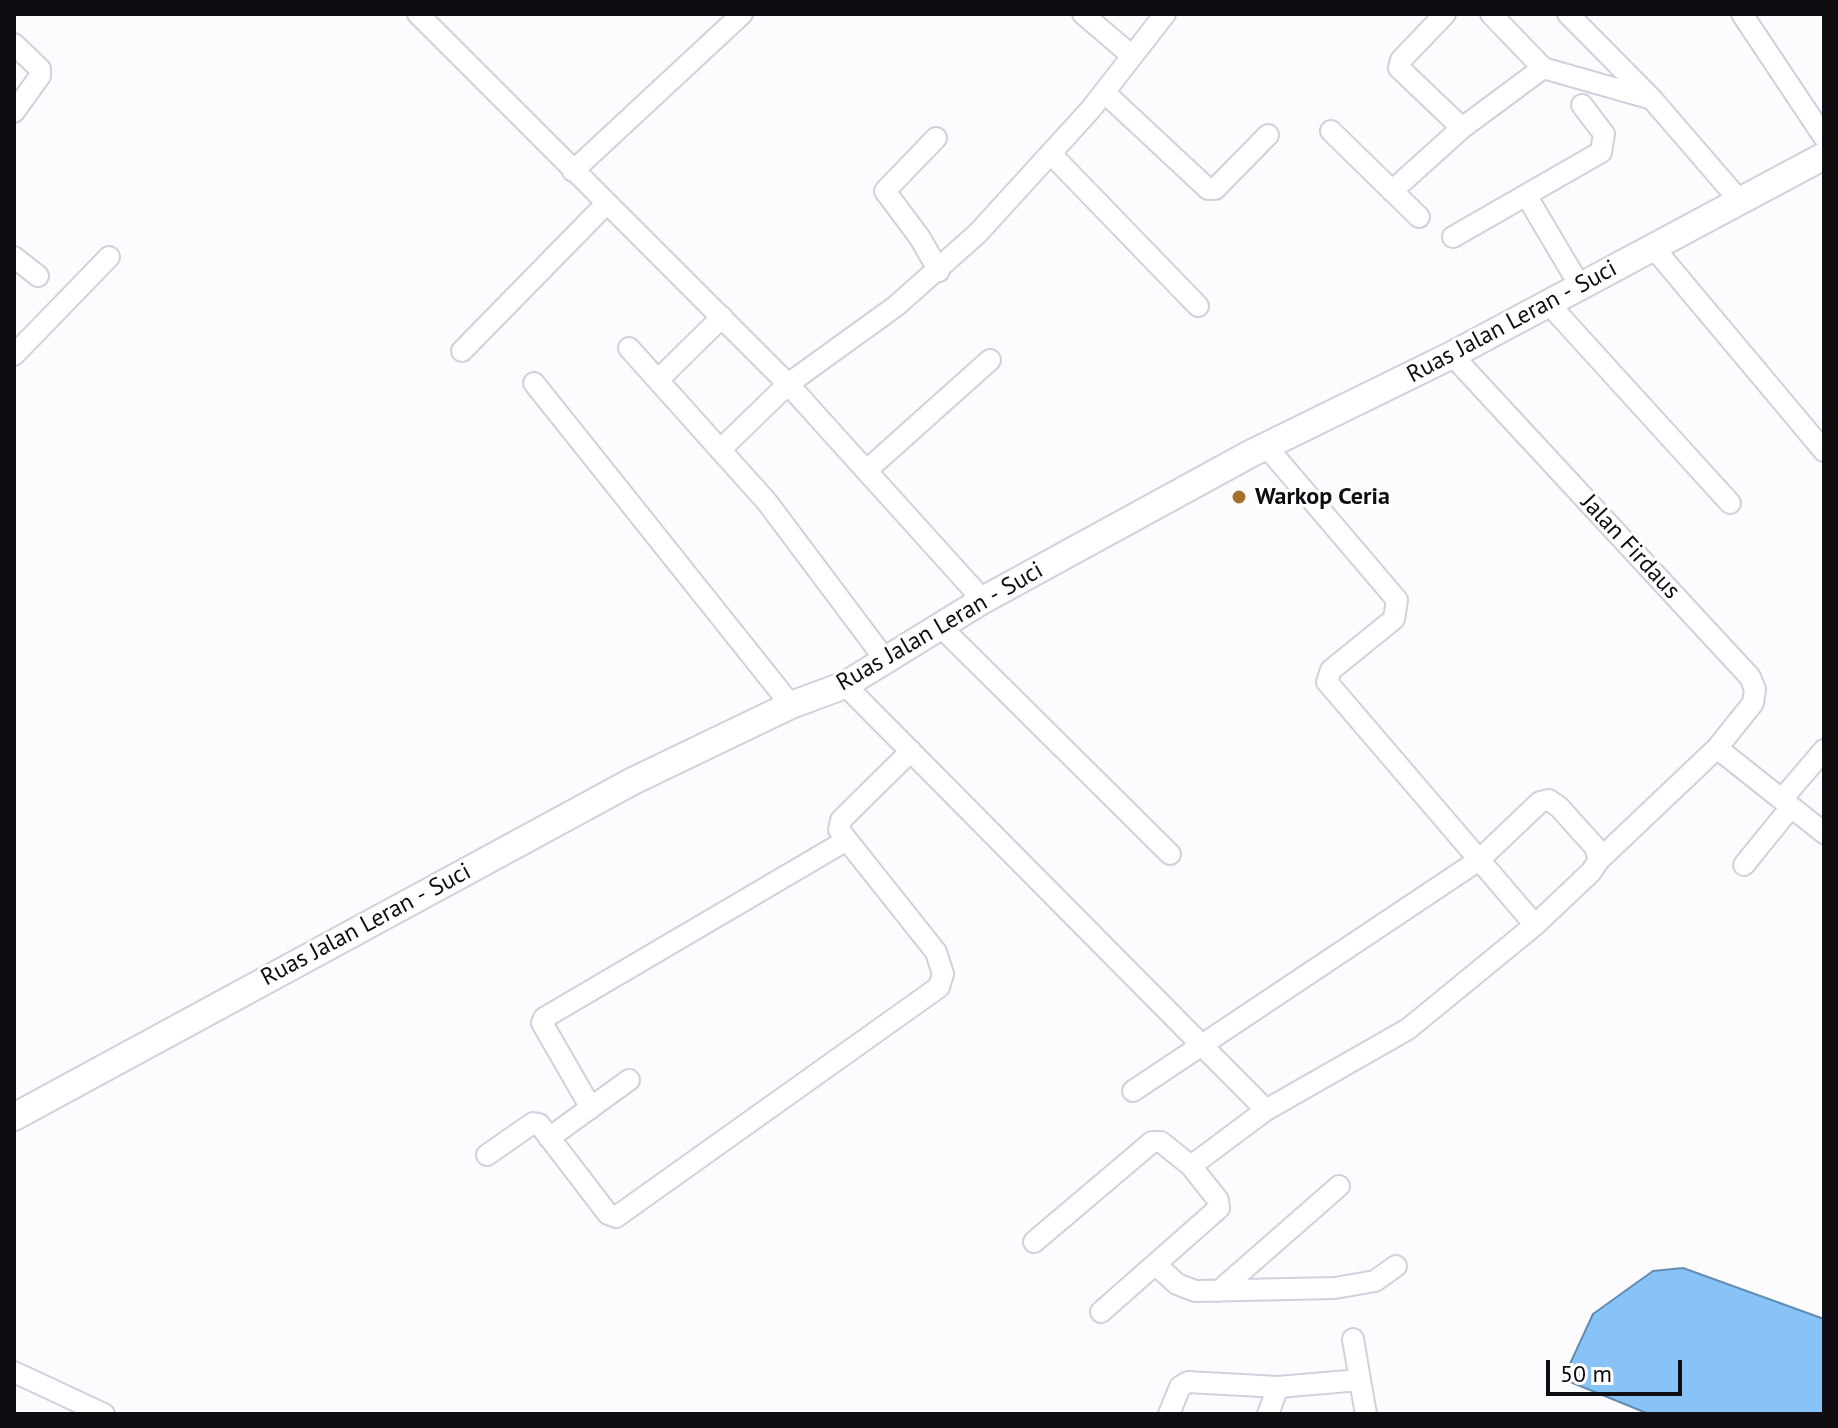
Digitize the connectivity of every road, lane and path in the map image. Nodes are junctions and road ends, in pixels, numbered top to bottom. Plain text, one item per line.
1 (418, 14) edge
2 (742, 14) edge
3 (1083, 14) edge
4 (1165, 14) edge
5 (1445, 14) edge
6 (1491, 14) edge
7 (1568, 14) edge
8 (1742, 14) edge
9 (14, 44) edge
10 (1131, 55) junction
11 (1616, 62) junction
12 (1543, 68) junction
13 (1596, 82) junction
14 (1104, 92) junction
15 (1652, 99) junction
16 (1582, 105) dead end
17 (14, 112) edge
18 (1462, 128) junction
19 (1331, 131) dead end
20 (1268, 135) dead end
21 (1824, 137) edge
22 (936, 138) dead end
23 (1051, 154) junction
24 (1824, 156) edge
25 (573, 171) junction
26 (1392, 191) junction
27 (1526, 195) junction
28 (1740, 201) junction
29 (606, 204) junction
30 (1419, 217) dead end
31 (1453, 237) dead end
32 (1653, 247) junction
33 (14, 257) edge
34 (109, 257) dead end
35 (939, 271) junction
36 (38, 276) dead end
37 (1580, 286) junction
38 (1548, 303) junction
39 (1198, 306) dead end
40 (722, 317) junction
41 (629, 348) dead end
42 (462, 351) dead end
43 (14, 355) edge
44 (1452, 355) junction
45 (990, 360) dead end
46 (658, 380) junction
47 (534, 383) dead end
48 (788, 384) junction
49 (1266, 446) junction
50 (720, 450) junction
51 (1824, 451) edge
52 (867, 470) junction
53 (1730, 503) dead end
54 (983, 600) junction
55 (941, 627) junction
56 (884, 658) junction
57 (845, 685) junction
58 (791, 705) junction
59 (1717, 748) junction
60 (1824, 750) edge
61 (911, 751) junction
62 (1787, 803) junction
63 (1824, 833) edge
64 (847, 840) junction
65 (1170, 854) dead end
66 (1479, 860) junction
67 (1599, 860) junction
68 (1744, 865) dead end
69 (1535, 925) junction
70 (1204, 1044) junction
71 (629, 1080) dead end
72 (1133, 1091) dead end
73 (591, 1108) junction
74 (1266, 1110) junction
75 (14, 1117) edge
76 (549, 1138) junction
77 (487, 1155) dead end
78 (1191, 1166) junction
79 (1339, 1186) dead end
80 (1034, 1242) dead end
81 (1156, 1265) junction
82 (1396, 1266) dead end
83 (1219, 1291) junction
84 (1101, 1312) dead end
85 (1353, 1339) dead end
86 (14, 1372) edge
87 (1360, 1380) junction
88 (1278, 1387) junction
89 (104, 1414) edge
90 (1169, 1414) edge
91 (1268, 1414) edge
92 (1366, 1414) edge

1 - 25 street
2 - 25 street
3 - 10 street
4 - 10 street
5 - 18 street
6 - 12 street
7 - 11 street
8 - 21 street
9 - 17 street
10 - 14 street
11 - 13 street
11 - 15 street
12 - 13 street
12 - 18 street
13 - 15 street
14 - 20 street
14 - 23 street
15 - 28 street
16 - 27 street
18 - 26 street
19 - 26 street
22 - 35 street
23 - 35 street
23 - 39 street
24 - 28 main road, Ruas Jalan Leran - Suci
25 - 29 street
26 - 30 street
27 - 31 street
27 - 37 street
28 - 32 main road, Ruas Jalan Leran - Suci
29 - 40 street
29 - 42 street
32 - 37 main road, Ruas Jalan Leran - Suci
32 - 51 street
33 - 36 street
34 - 43 street
35 - 48 street
37 - 38 main road, Ruas Jalan Leran - Suci
38 - 44 main road, Ruas Jalan Leran - Suci
38 - 53 street
40 - 46 street
40 - 48 street
41 - 46 street
44 - 49 main road, Ruas Jalan Leran - Suci
44 - 59 street, Jalan Firdaus
45 - 52 street
46 - 50 street
47 - 58 street
48 - 50 street
48 - 52 street
49 - 54 main road, Ruas Jalan Leran - Suci
49 - 66 street
50 - 56 street
52 - 54 street
54 - 55 main road, Ruas Jalan Leran - Suci
55 - 56 main road, Ruas Jalan Leran - Suci
55 - 65 street
56 - 57 main road, Ruas Jalan Leran - Suci
57 - 58 main road, Ruas Jalan Leran - Suci
57 - 61 street
58 - 75 main road, Ruas Jalan Leran - Suci
59 - 62 street
59 - 67 street, Jalan Firdaus
60 - 62 street
61 - 64 street
61 - 70 street
62 - 63 street
62 - 68 street
64 - 73 street
64 - 76 street
66 - 67 street
66 - 69 street
66 - 70 street
67 - 69 street, Jalan Firdaus
69 - 74 street, Jalan Firdaus
70 - 72 street
70 - 74 street
71 - 73 street
73 - 76 street
74 - 78 street, Jalan Firdaus
76 - 77 street
78 - 80 street
78 - 81 street
79 - 83 street
81 - 83 street
81 - 84 street
82 - 83 street
85 - 87 street
86 - 89 street
87 - 88 street
87 - 92 street
88 - 90 street
88 - 91 street

